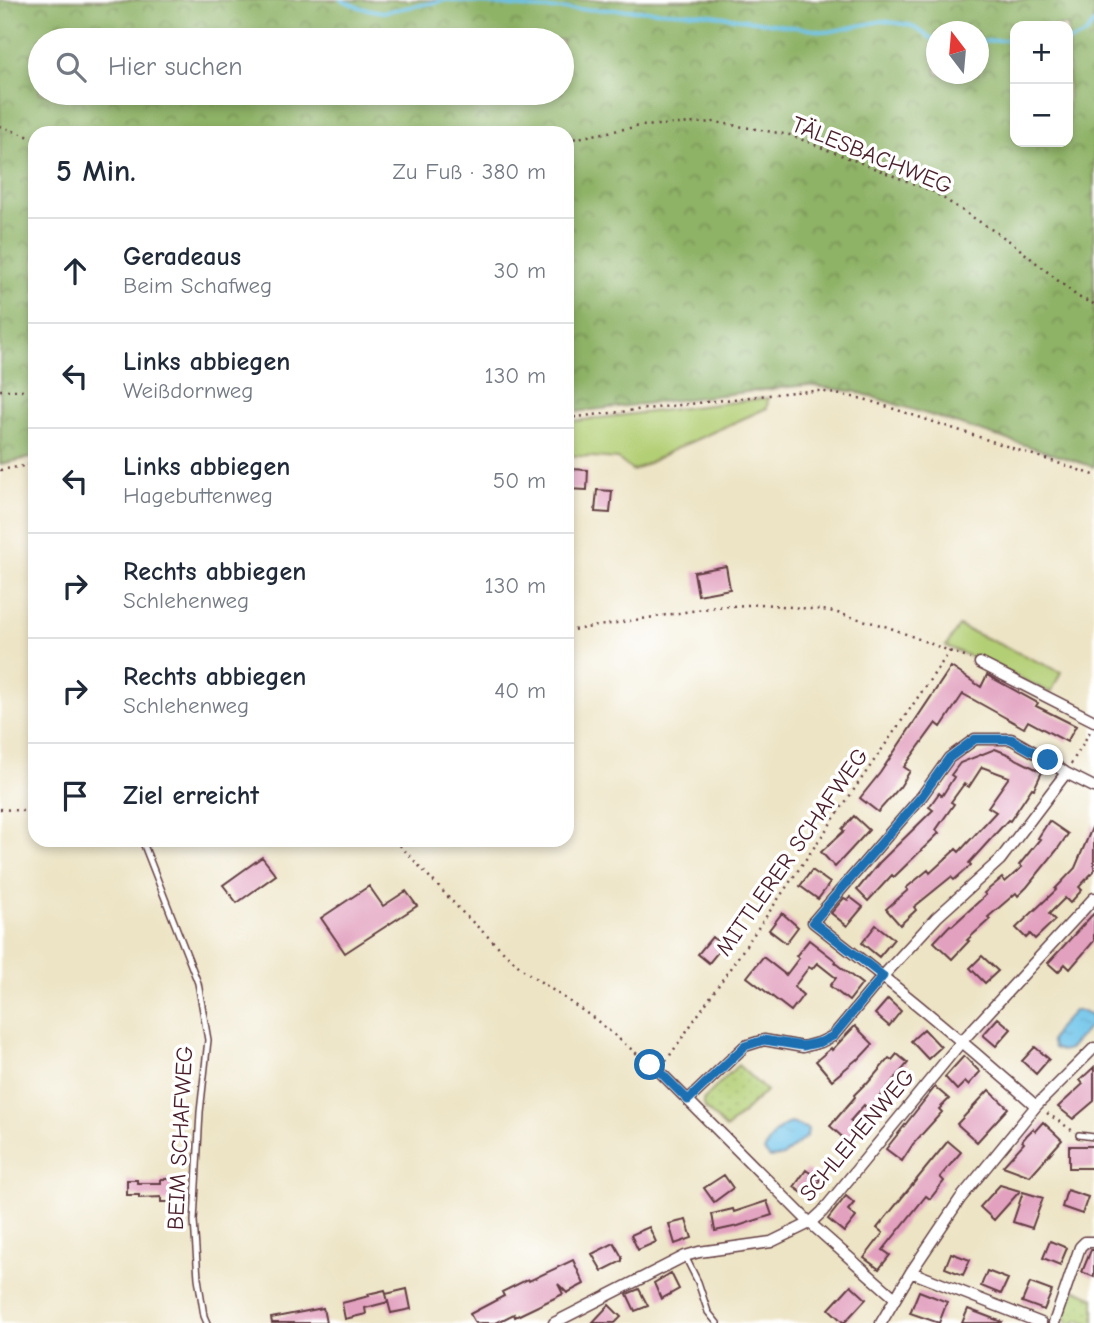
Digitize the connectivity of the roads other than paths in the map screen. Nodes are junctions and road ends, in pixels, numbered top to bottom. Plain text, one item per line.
1 (979, 663) road end
2 (1094, 723) edge
3 (1066, 772) junction
4 (1094, 787) edge
5 (145, 847) edge
6 (1094, 898) edge
7 (883, 976) junction
8 (962, 1041) junction
9 (1094, 1048) edge
10 (659, 1071) road end
11 (688, 1100) junction
12 (1036, 1106) junction
13 (1079, 1135) road end
14 (1094, 1137) edge
15 (810, 1223) junction
16 (1094, 1242) edge
17 (685, 1256) junction
18 (911, 1272) junction
19 (895, 1298) junction
20 (207, 1323) edge
21 (554, 1323) edge
22 (717, 1323) edge
23 (881, 1323) edge
24 (1041, 1323) edge
25 (1054, 1323) edge

1 - 2 street
3 - 4 street
3 - 7 street
3 - 7 street
5 - 20 lane, BEIM SCHAFWEG
6 - 8 street, SCHLEHENWEG
7 - 8 street
7 - 11 street
8 - 12 street
8 - 15 street, SCHLEHENWEG
9 - 12 street
10 - 11 street
11 - 15 street
12 - 18 street
13 - 14 lane
15 - 17 street, SCHLEHENWEG
15 - 19 street
16 - 25 street
17 - 21 street, SCHLEHENWEG
17 - 22 lane
18 - 19 street
18 - 24 street
19 - 23 street

